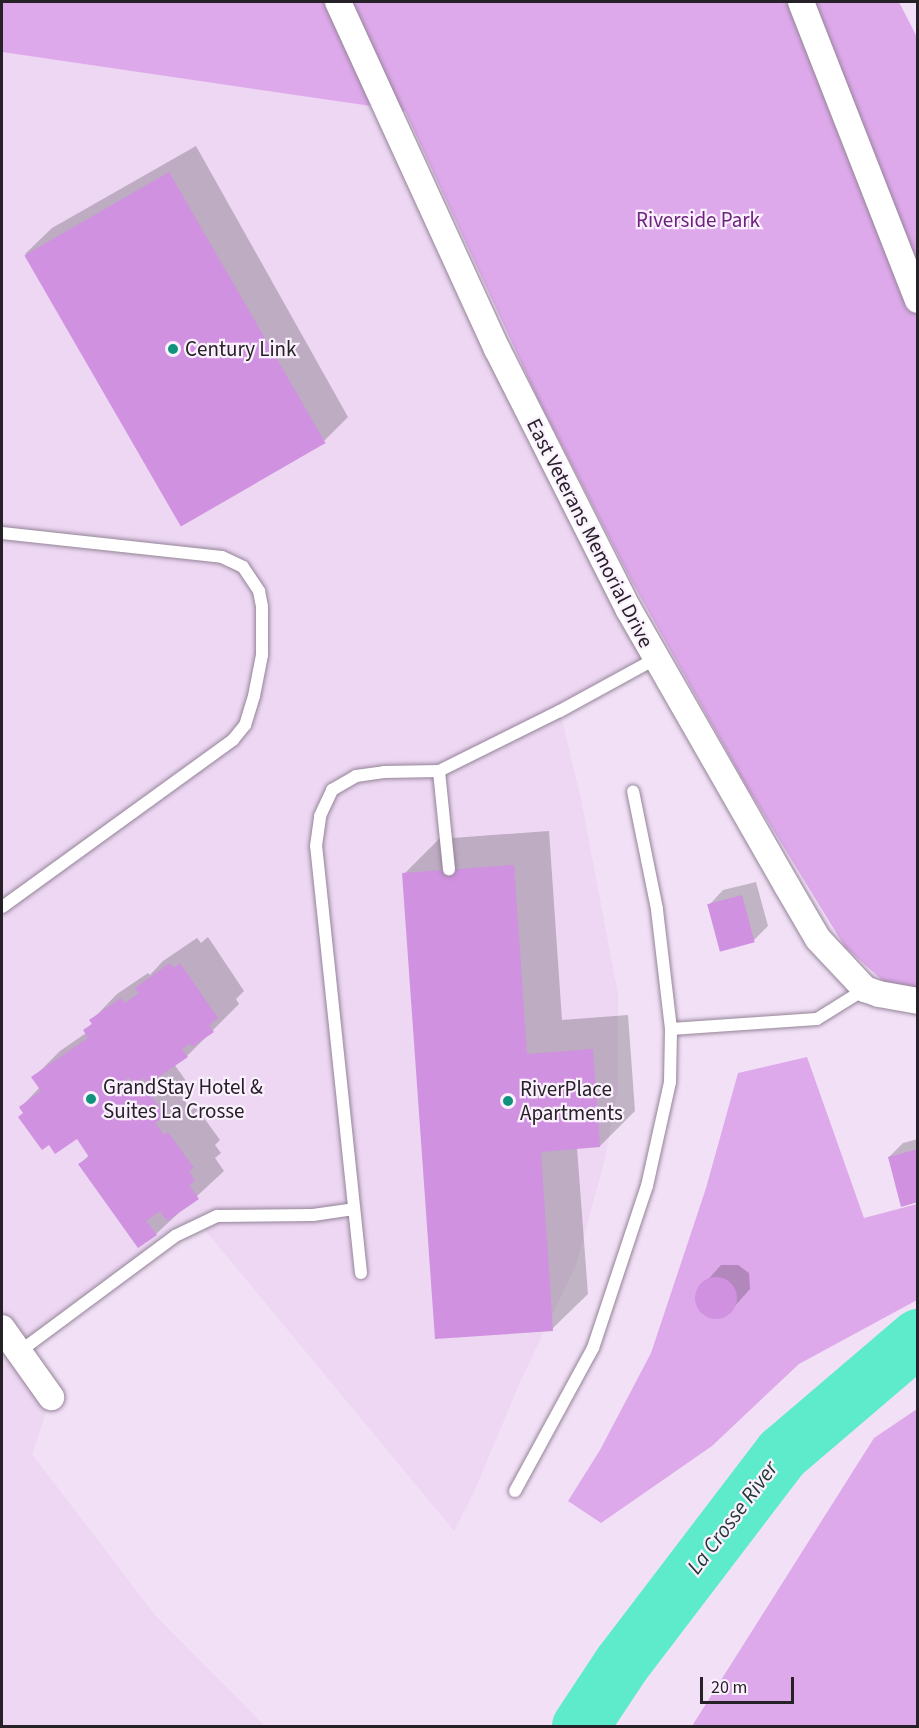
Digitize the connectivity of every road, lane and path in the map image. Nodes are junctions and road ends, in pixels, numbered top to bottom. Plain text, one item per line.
1 (338, 2) edge
2 (801, 2) edge
3 (918, 300) edge
4 (2, 533) edge
5 (655, 659) junction
6 (439, 771) junction
7 (633, 791) dead end
8 (449, 869) dead end
9 (2, 907) edge
10 (865, 989) junction
11 (918, 1001) edge
12 (671, 1029) junction
13 (354, 1209) junction
14 (362, 1272) dead end
15 (2, 1328) edge
16 (19, 1352) junction
17 (51, 1397) dead end
18 (515, 1491) dead end

1 - 5 street, East Veterans Memorial Drive
2 - 3 street
4 - 9 lane
5 - 6 lane
5 - 10 street, East Veterans Memorial Drive
6 - 8 lane
6 - 13 lane
7 - 12 lane
10 - 11 street
10 - 12 lane
12 - 18 lane
13 - 14 lane
13 - 16 lane
15 - 16 street
16 - 17 street

